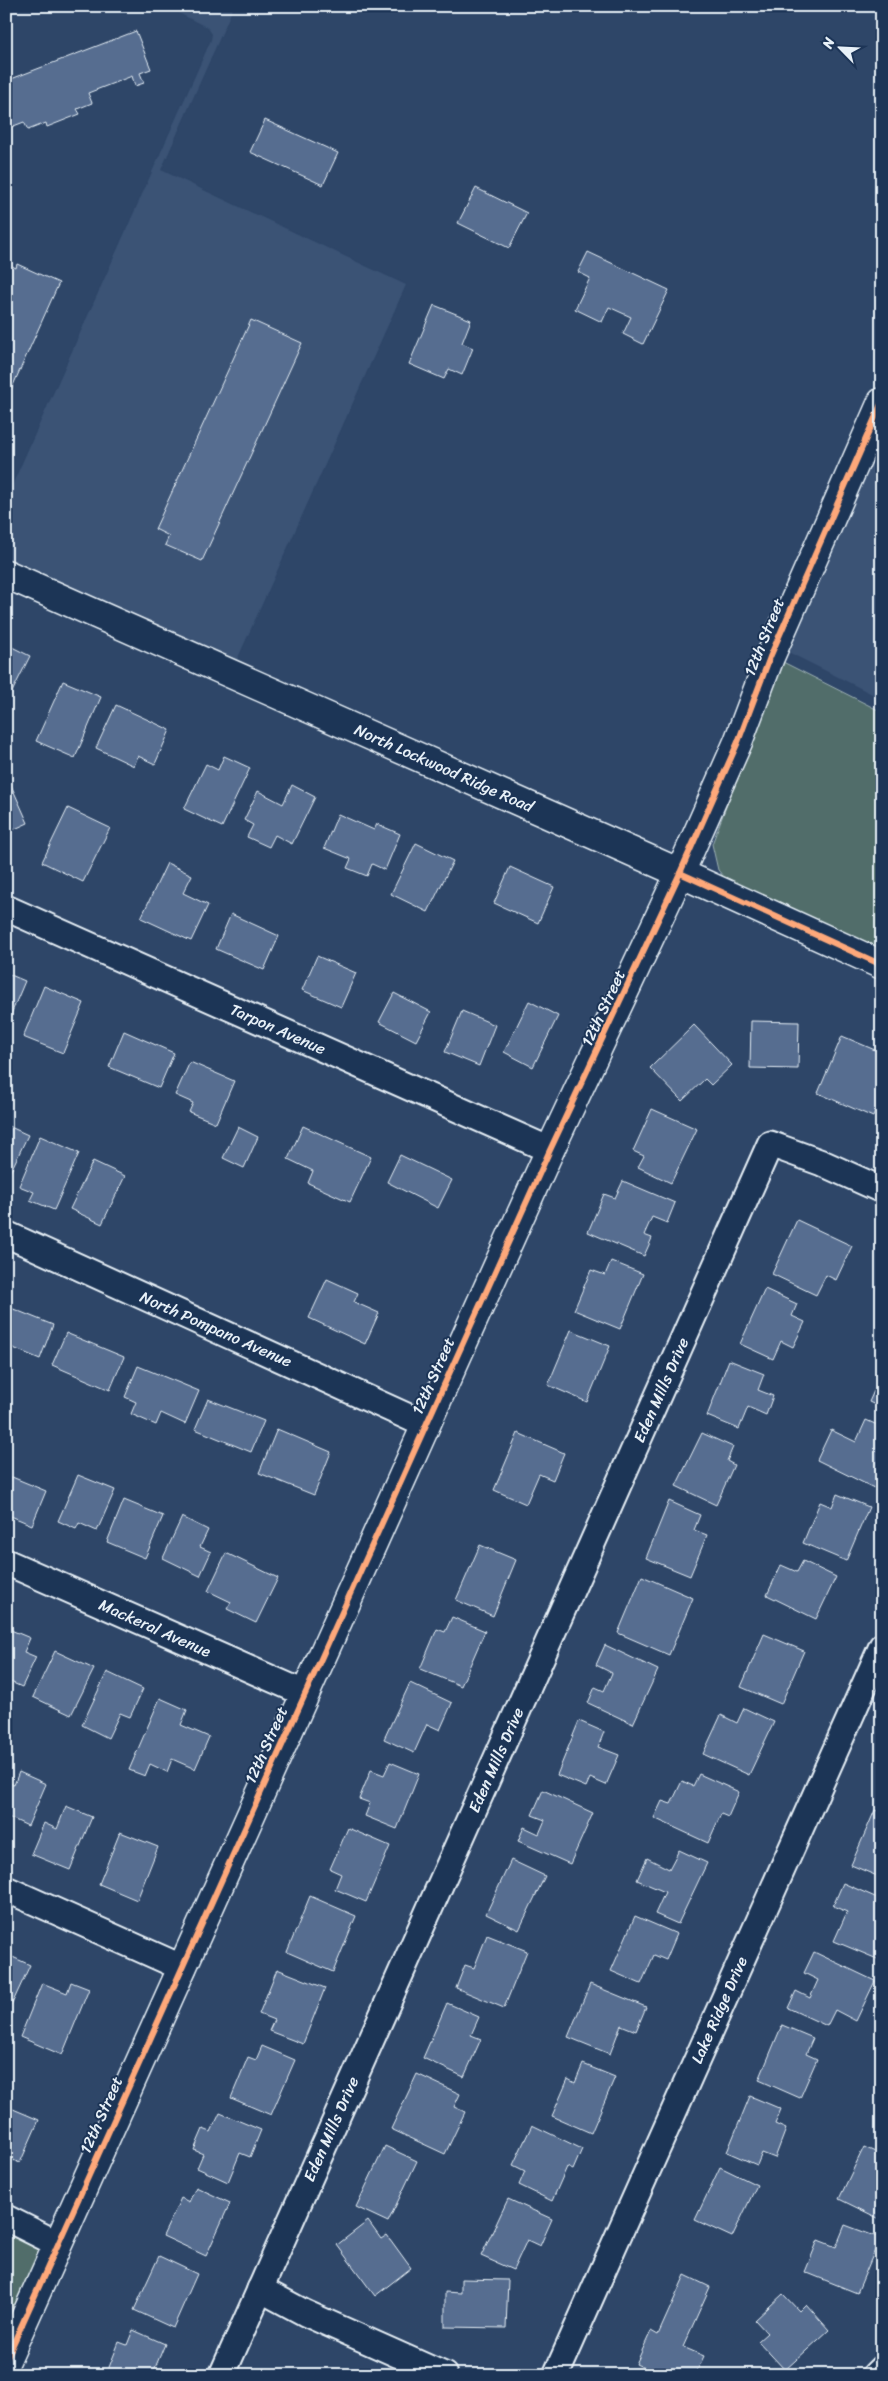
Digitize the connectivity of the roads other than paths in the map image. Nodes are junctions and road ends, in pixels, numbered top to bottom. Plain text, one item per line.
1 (882, 402) edge
2 (6, 574) edge
3 (680, 873) junction
4 (6, 908) edge
5 (882, 965) edge
6 (550, 1150) junction
7 (882, 1190) edge
8 (6, 1234) edge
9 (426, 1425) junction
10 (6, 1562) edge
11 (882, 1646) edge
12 (304, 1694) junction
13 (6, 1889) edge
14 (182, 1968) junction
15 (6, 2218) edge
16 (58, 2244) junction
17 (260, 2289) junction
18 (6, 2360) edge
19 (882, 2368) edge
20 (222, 2375) edge
21 (444, 2375) edge
22 (556, 2375) edge
23 (875, 2375) edge

1 - 3 street, 12th Street
2 - 3 street, North Lockwood Ridge Road
3 - 5 street, North Lockwood Ridge Road
3 - 6 street, 12th Street
4 - 6 street, Tarpon Avenue
6 - 9 street, 12th Street
7 - 17 street, Eden Mills Drive
8 - 9 street, North Pompano Avenue
9 - 12 street, 12th Street
10 - 12 street, Mackeral Avenue
11 - 22 street, Lake Ridge Drive
12 - 14 street, 12th Street
13 - 14 street
14 - 16 street, 12th Street
15 - 16 street
16 - 18 street, 12th Street
17 - 20 street, Eden Mills Drive
17 - 21 street
19 - 23 street

